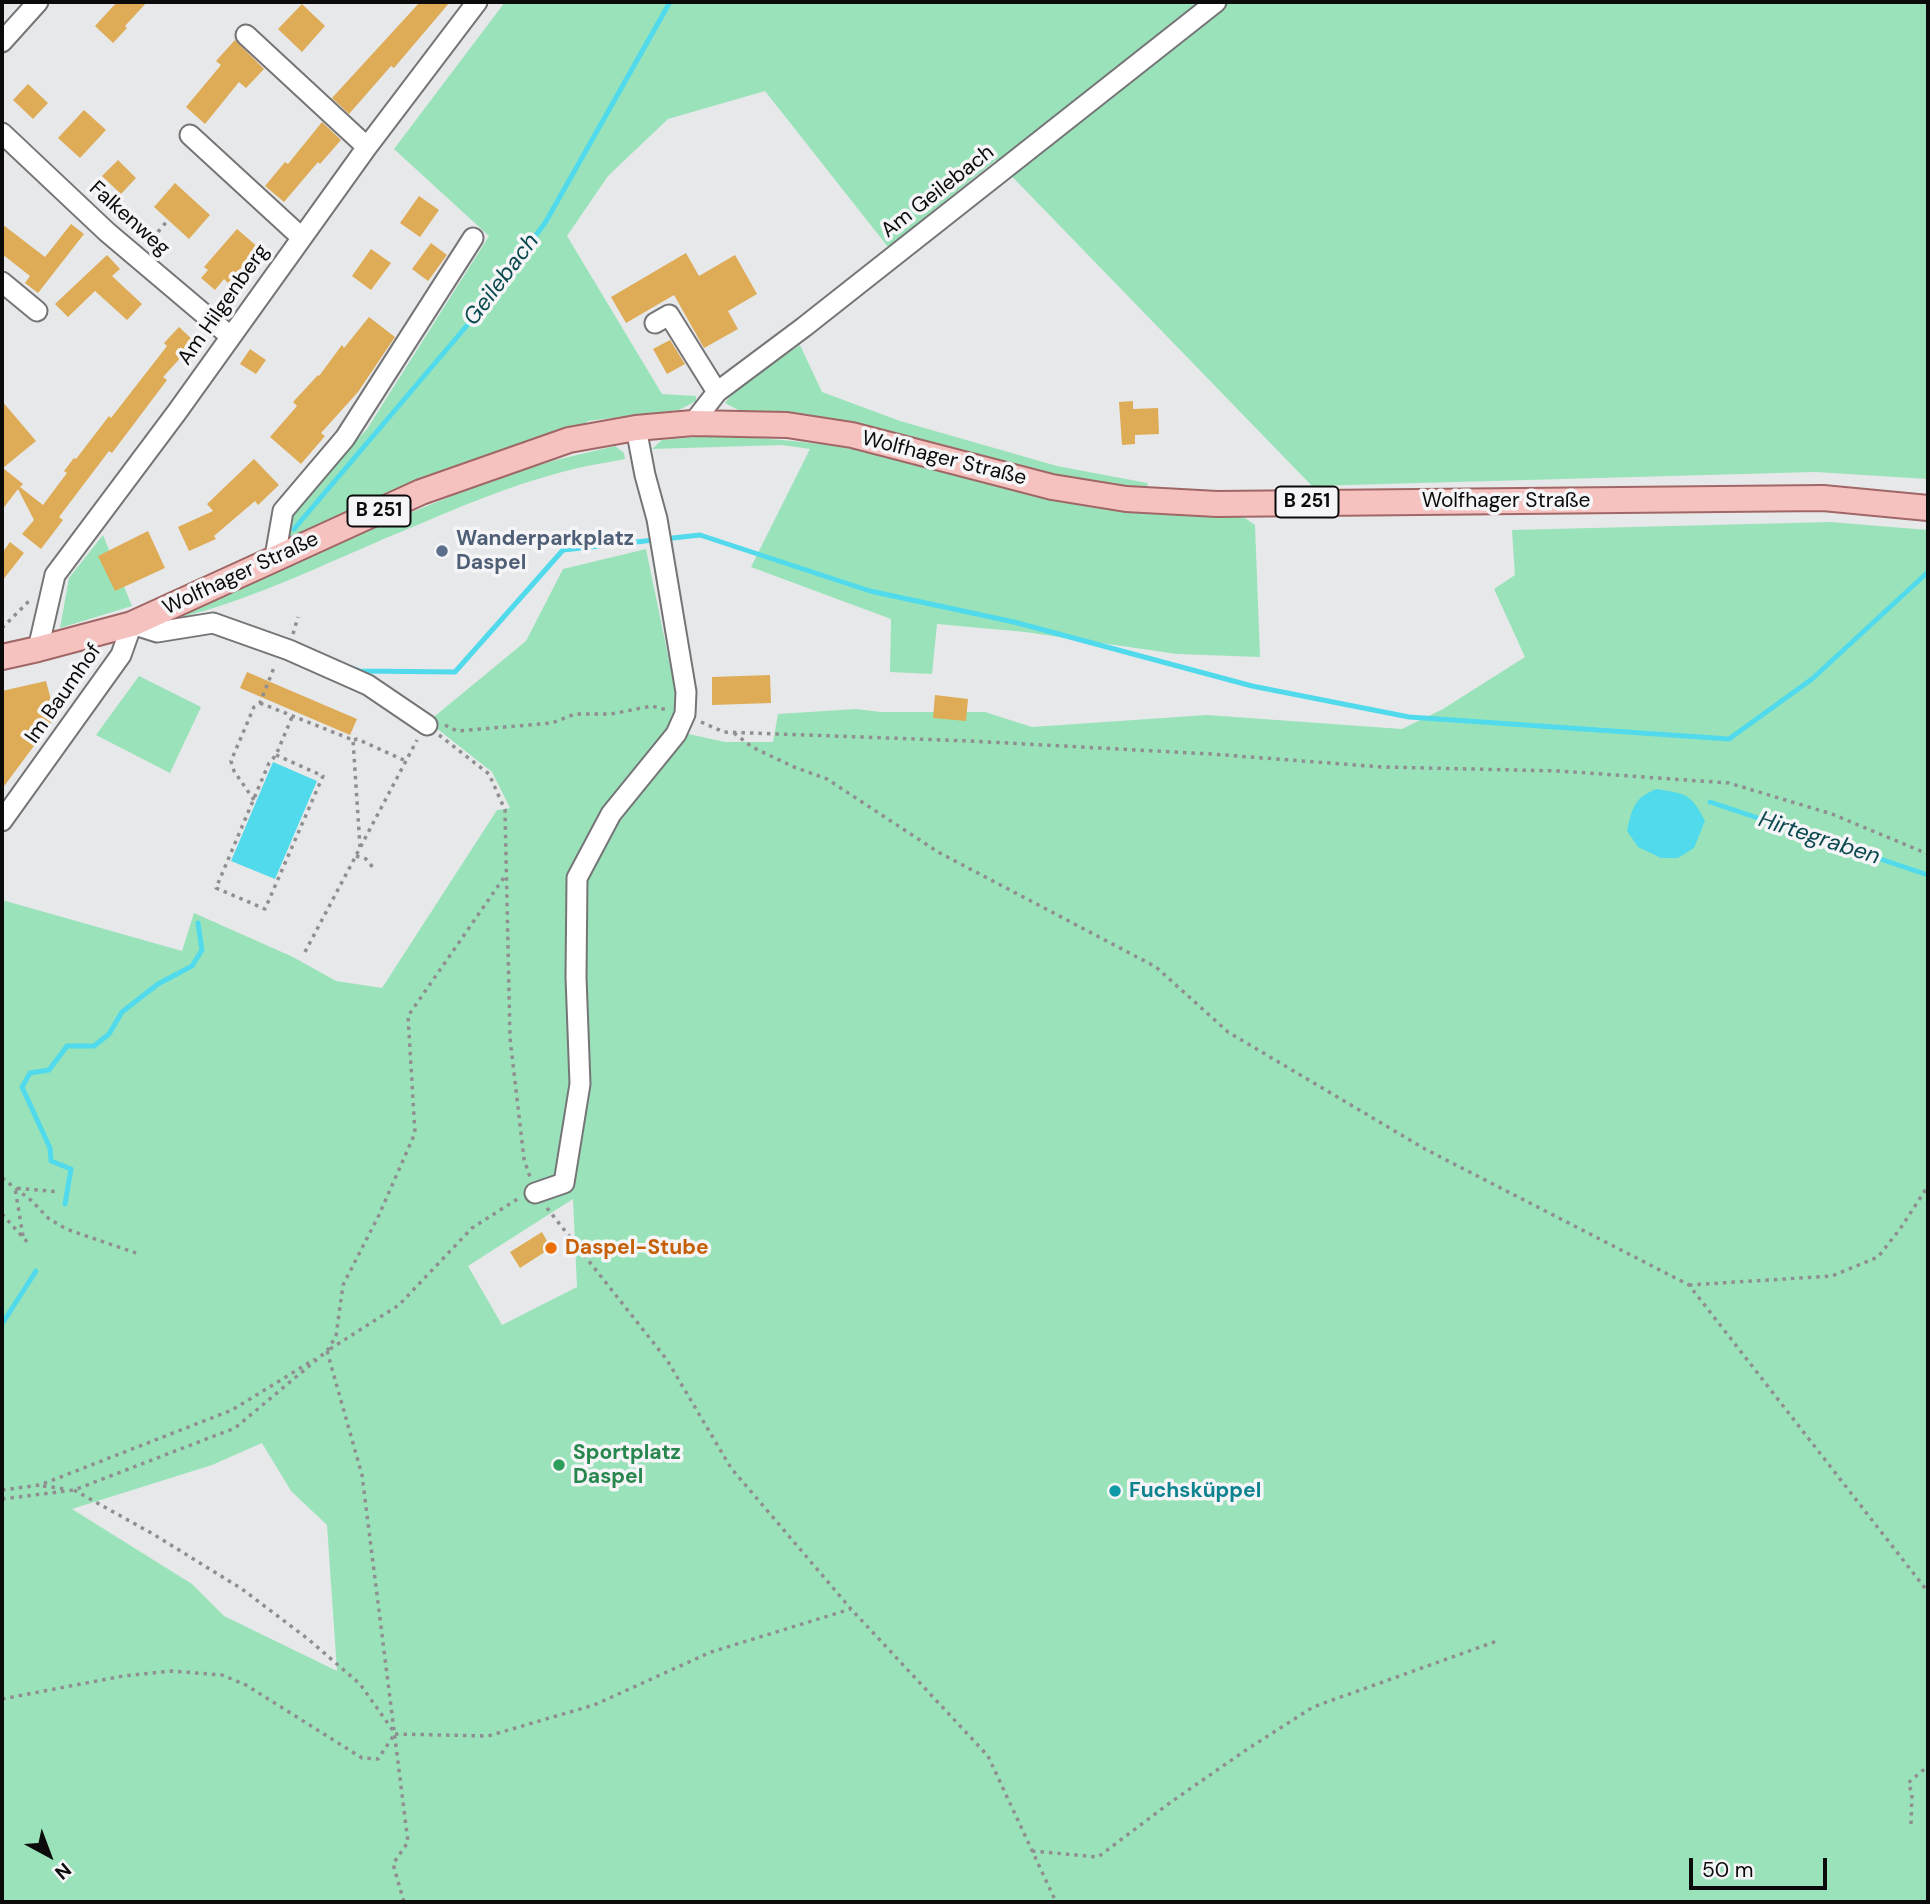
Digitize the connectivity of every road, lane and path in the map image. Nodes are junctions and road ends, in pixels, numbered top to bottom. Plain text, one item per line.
1 (38, 2) edge
2 (477, 2) edge
3 (1216, 2) edge
4 (246, 35) dead end
5 (2, 42) edge
6 (2, 133) edge
7 (190, 135) dead end
8 (367, 147) junction
9 (169, 220) dead end
10 (300, 237) junction
11 (473, 238) dead end
12 (137, 258) junction
13 (2, 282) edge
14 (37, 311) dead end
15 (654, 323) dead end
16 (230, 336) junction
17 (717, 391) junction
18 (693, 423) junction
19 (636, 428) junction
20 (1928, 508) edge
21 (275, 557) junction
22 (132, 624) junction
23 (38, 649) junction
24 (2, 657) edge
25 (275, 659) dead end
26 (260, 703) junction
27 (685, 714) junction
28 (292, 717) junction
29 (427, 725) junction
30 (732, 732) junction
31 (353, 740) junction
32 (276, 755) junction
33 (406, 761) junction
34 (254, 800) junction
35 (2, 821) edge
36 (360, 850) junction
37 (1928, 855) edge
38 (356, 856) junction
39 (376, 870) dead end
40 (505, 876) junction
41 (305, 953) dead end
42 (2, 1178) edge
43 (1928, 1186) edge
44 (15, 1188) junction
45 (59, 1192) dead end
46 (535, 1193) junction
47 (2, 1214) edge
48 (23, 1236) junction
49 (29, 1244) dead end
50 (136, 1253) dead end
51 (1689, 1285) junction
52 (327, 1351) junction
53 (40, 1485) junction
54 (2, 1490) edge
55 (74, 1490) junction
56 (2, 1499) edge
57 (1928, 1592) edge
58 (851, 1609) junction
59 (1497, 1641) dead end
60 (2, 1699) edge
61 (395, 1734) junction
62 (1928, 1766) edge
63 (1911, 1824) dead end
64 (1032, 1851) junction
65 (404, 1902) edge
66 (1056, 1902) edge

1 - 5 street
2 - 8 street, Am Hilgenberg
3 - 17 street, Am Geilebach
4 - 8 street
6 - 12 street, Falkenweg
7 - 10 street
8 - 10 street, Am Hilgenberg
9 - 12 path
10 - 16 street, Am Hilgenberg
11 - 21 street
12 - 16 street, Falkenweg
13 - 14 street
15 - 17 street
16 - 23 street, Am Hilgenberg
17 - 18 street, Am Geilebach
18 - 19 main road, Wolfhager Straße / B 251
18 - 20 main road, Wolfhager Straße / B 251
19 - 21 main road, Wolfhager Straße / B 251
19 - 27 street
21 - 22 main road, Wolfhager Straße / B 251
22 - 23 main road, Wolfhager Straße / B 251
22 - 29 street
22 - 35 street, Im Baumhof
23 - 24 main road, Wolfhager Straße / B 251
25 - 26 path
26 - 28 path
26 - 34 path
27 - 29 path
27 - 30 path
27 - 46 street
28 - 31 path
28 - 32 path
29 - 33 path
29 - 40 path
30 - 37 path
30 - 51 path
31 - 33 path
31 - 36 path
32 - 34 path
32 - 34 path
33 - 36 path
36 - 38 path
38 - 39 path
38 - 41 path
40 - 46 path
40 - 52 path
42 - 44 path
43 - 51 path
44 - 45 path
44 - 48 path
44 - 50 path
46 - 52 path
46 - 58 path
47 - 48 path
48 - 49 path
51 - 57 path
52 - 53 path
52 - 55 path
52 - 61 path
53 - 54 path
53 - 55 path
55 - 56 path
55 - 61 path
58 - 61 path
58 - 64 path
59 - 64 path
60 - 61 path
61 - 65 path
62 - 63 path
64 - 66 path

